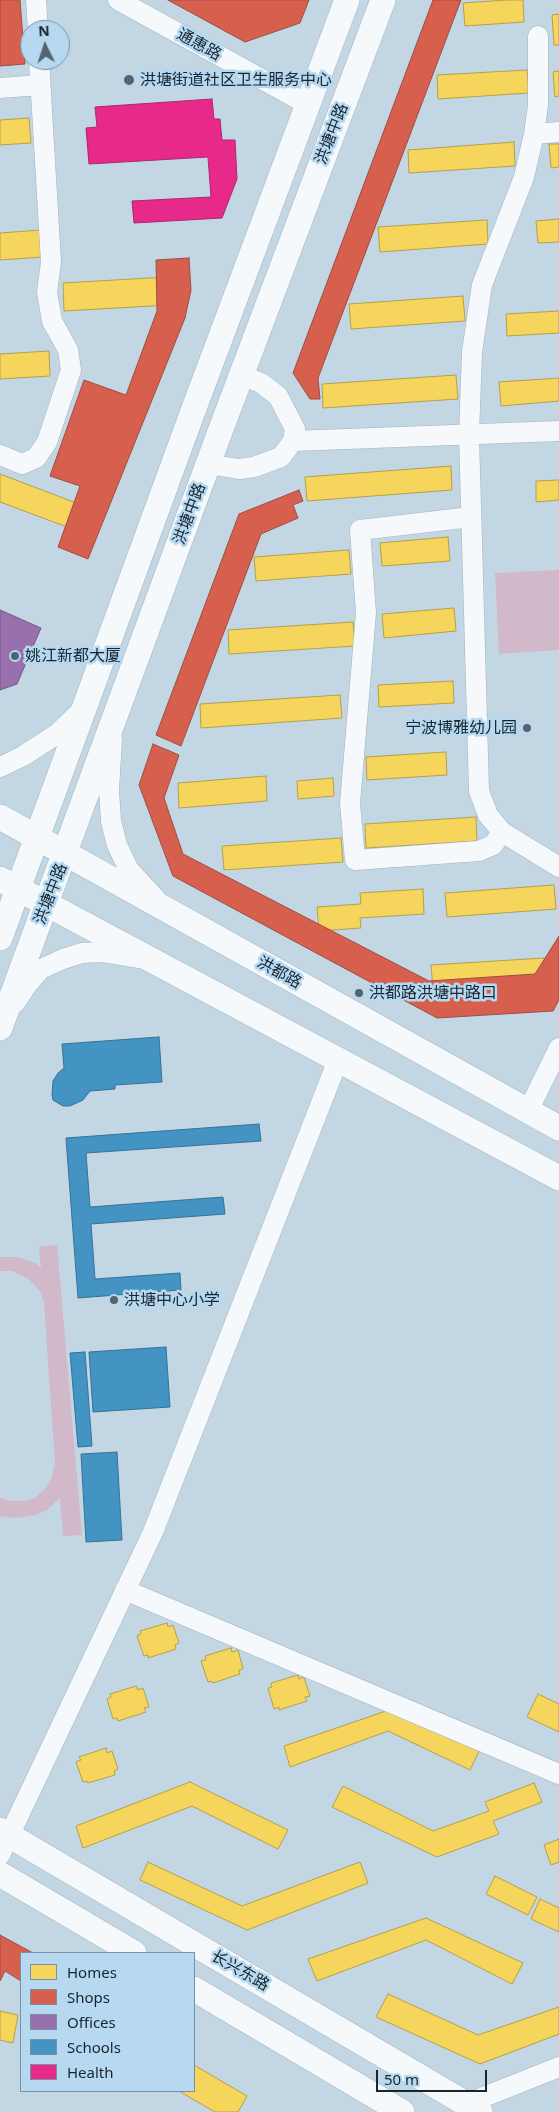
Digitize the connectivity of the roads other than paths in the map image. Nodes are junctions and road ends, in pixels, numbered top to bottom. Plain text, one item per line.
1 (36, 0) edge
2 (118, 0) edge
3 (347, 0) edge
4 (383, 0) edge
5 (37, 20) edge
6 (538, 36) dead end
7 (39, 70) edge
8 (40, 85) junction
9 (0, 88) edge
10 (307, 104) junction
11 (559, 132) edge
12 (534, 134) junction
13 (241, 375) junction
14 (559, 431) edge
15 (469, 435) junction
16 (293, 441) junction
17 (0, 455) edge
18 (208, 464) junction
19 (471, 517) junction
20 (85, 707) junction
21 (114, 722) junction
22 (0, 767) edge
23 (0, 817) edge
24 (502, 832) junction
25 (38, 838) junction
26 (66, 854) junction
27 (559, 867) edge
28 (9, 884) edge
29 (47, 904) junction
30 (164, 909) junction
31 (0, 938) edge
32 (154, 962) junction
33 (0, 1027) edge
34 (559, 1048) edge
35 (338, 1060) junction
36 (528, 1111) junction
37 (559, 1128) edge
38 (559, 1178) edge
39 (125, 1590) junction
40 (559, 1774) edge
41 (3, 1840) edge
42 (0, 1874) edge
43 (132, 1952) edge
44 (195, 1990) edge
45 (559, 2067) edge
46 (473, 2108) edge
47 (402, 2112) edge

1 - 5 street
2 - 10 street, 通惠路
3 - 10 main road, 洪塘中路
4 - 13 main road, 洪塘中路
6 - 12 street
7 - 8 street
8 - 9 street
8 - 17 street
10 - 20 main road, 洪塘中路
11 - 12 street
12 - 15 street
13 - 16 street
13 - 18 main road, 洪塘中路
14 - 15 street
15 - 16 street
15 - 19 street
16 - 18 street
18 - 21 main road, 洪塘中路
19 - 24 street
19 - 24 street
20 - 22 street
20 - 25 main road, 洪塘中路
21 - 26 main road, 洪塘中路
21 - 30 street
23 - 25 main road, 洪都路
24 - 27 street
25 - 26 main road, 洪都路
25 - 28 main road, 洪塘中路
26 - 29 main road, 洪塘中路
26 - 30 main road, 洪都路
28 - 29 main road
28 - 31 main road, 洪塘中路
29 - 32 main road
29 - 33 main road, 洪塘中路
30 - 36 main road, 洪都路
32 - 33 street
32 - 35 main road
34 - 36 street
35 - 38 main road
35 - 39 street
36 - 37 main road, 洪都路
39 - 40 street
39 - 41 street
41 - 46 main road, 长兴东路
42 - 43 main road
44 - 47 main road
45 - 46 street

